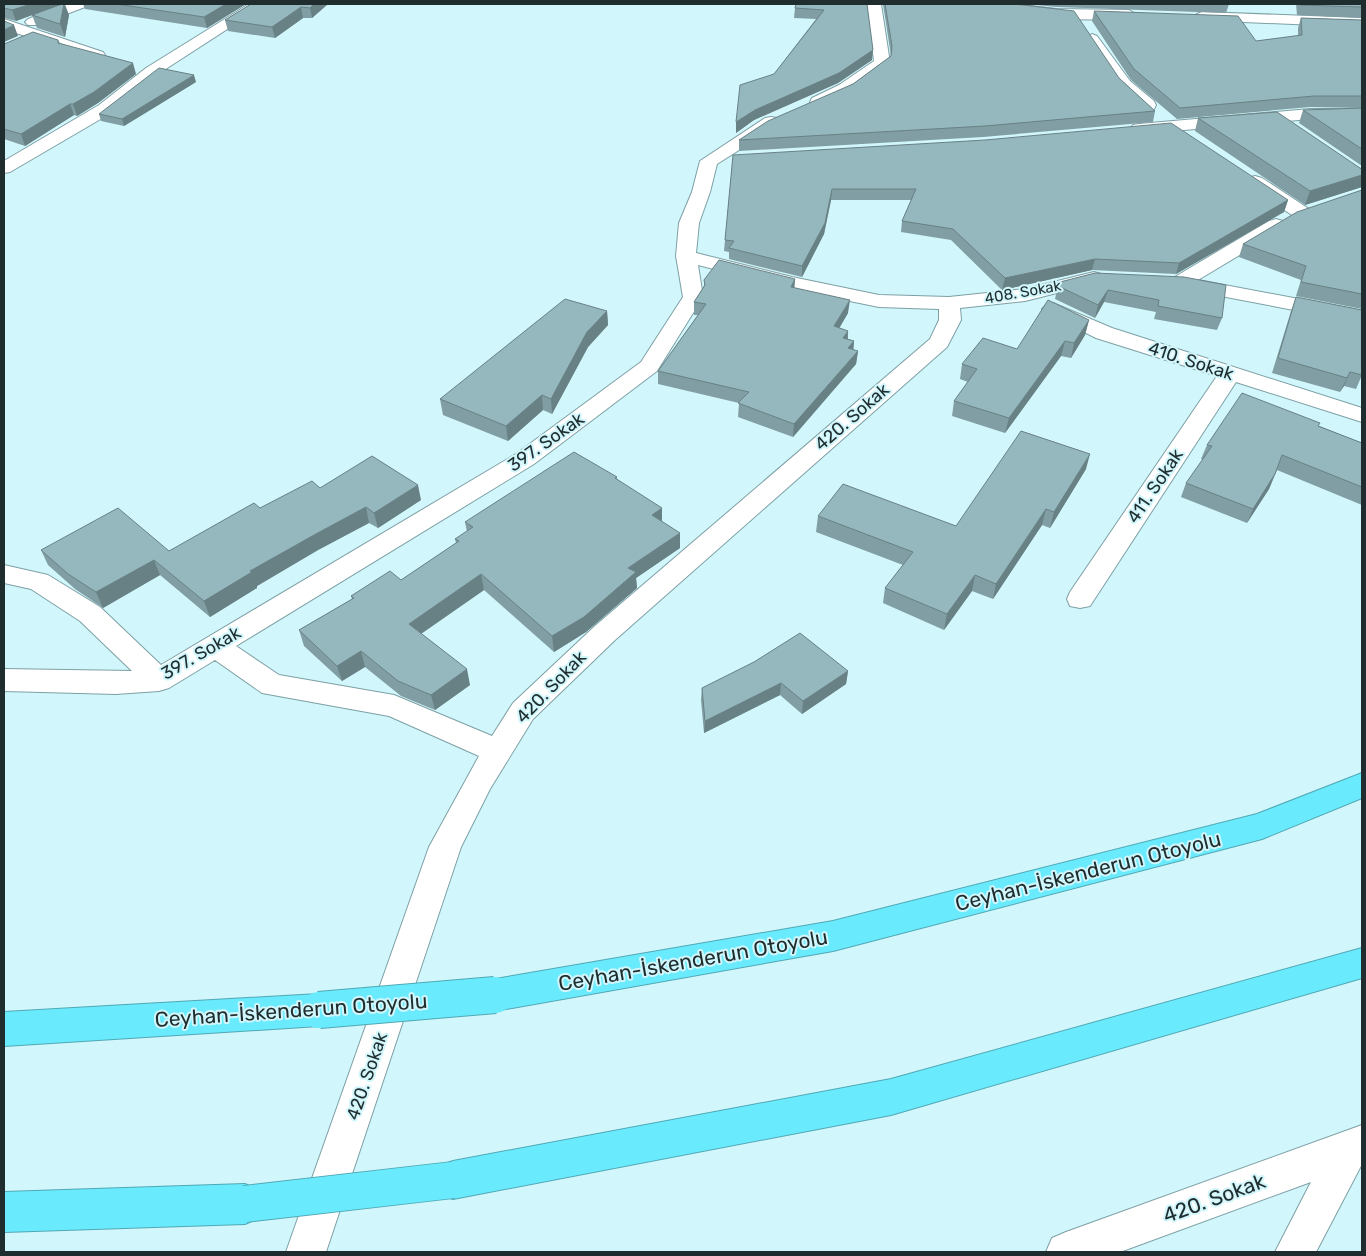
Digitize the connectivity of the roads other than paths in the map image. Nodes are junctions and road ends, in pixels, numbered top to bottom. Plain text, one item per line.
1 (80, 4) edge
2 (259, 4) edge
3 (874, 4) edge
4 (982, 4) edge
5 (1077, 14) junction
6 (1140, 16) edge
7 (1186, 17) edge
8 (1362, 24) edge
9 (14, 32) edge
10 (109, 59) edge
11 (135, 66) dead end
12 (152, 71) junction
13 (1362, 114) edge
14 (1276, 116) junction
15 (1172, 126) junction
16 (1122, 131) edge
17 (1300, 133) edge
18 (1194, 141) edge
19 (4, 151) edge
20 (21, 157) junction
21 (748, 158) edge
22 (709, 160) junction
23 (4, 168) edge
24 (1240, 172) edge
25 (686, 256) junction
26 (1112, 279) edge
27 (1025, 295) junction
28 (949, 303) junction
29 (1362, 317) edge
30 (1230, 374) junction
31 (1362, 415) edge
32 (4, 574) edge
33 (1080, 599) dead end
34 (215, 646) junction
35 (4, 680) edge
36 (159, 680) junction
37 (498, 751) junction
38 (1362, 785) edge
39 (1362, 963) edge
40 (4, 1029) edge
41 (1356, 1146) edge
42 (4, 1212) edge
43 (306, 1252) edge
44 (1066, 1252) edge
45 (1295, 1252) edge

1 - 9 street
2 - 12 street
3 - 22 street
4 - 5 street
5 - 6 street
5 - 15 street
7 - 8 street
9 - 10 street
11 - 12 street
12 - 20 street
13 - 14 street
14 - 15 street
14 - 17 street
15 - 16 street
15 - 18 street
19 - 20 street
20 - 23 street
21 - 22 street
22 - 25 street, 397. Sokak
24 - 29 street
25 - 28 street, 408. Sokak
25 - 34 street, 397. Sokak
26 - 27 street, 408. Sokak
27 - 28 street, 408. Sokak
27 - 30 street, 410. Sokak
28 - 37 street, 420. Sokak
30 - 31 street, 410. Sokak
30 - 33 street, 411. Sokak
32 - 36 street
34 - 36 street, 397. Sokak
34 - 37 street
35 - 36 street, 397. Sokak
37 - 43 street, 420. Sokak
38 - 40 highway, Ceyhan-İskenderun Otoyolu, bridge
39 - 42 highway, bridge
41 - 44 street, 420. Sokak
41 - 45 street

